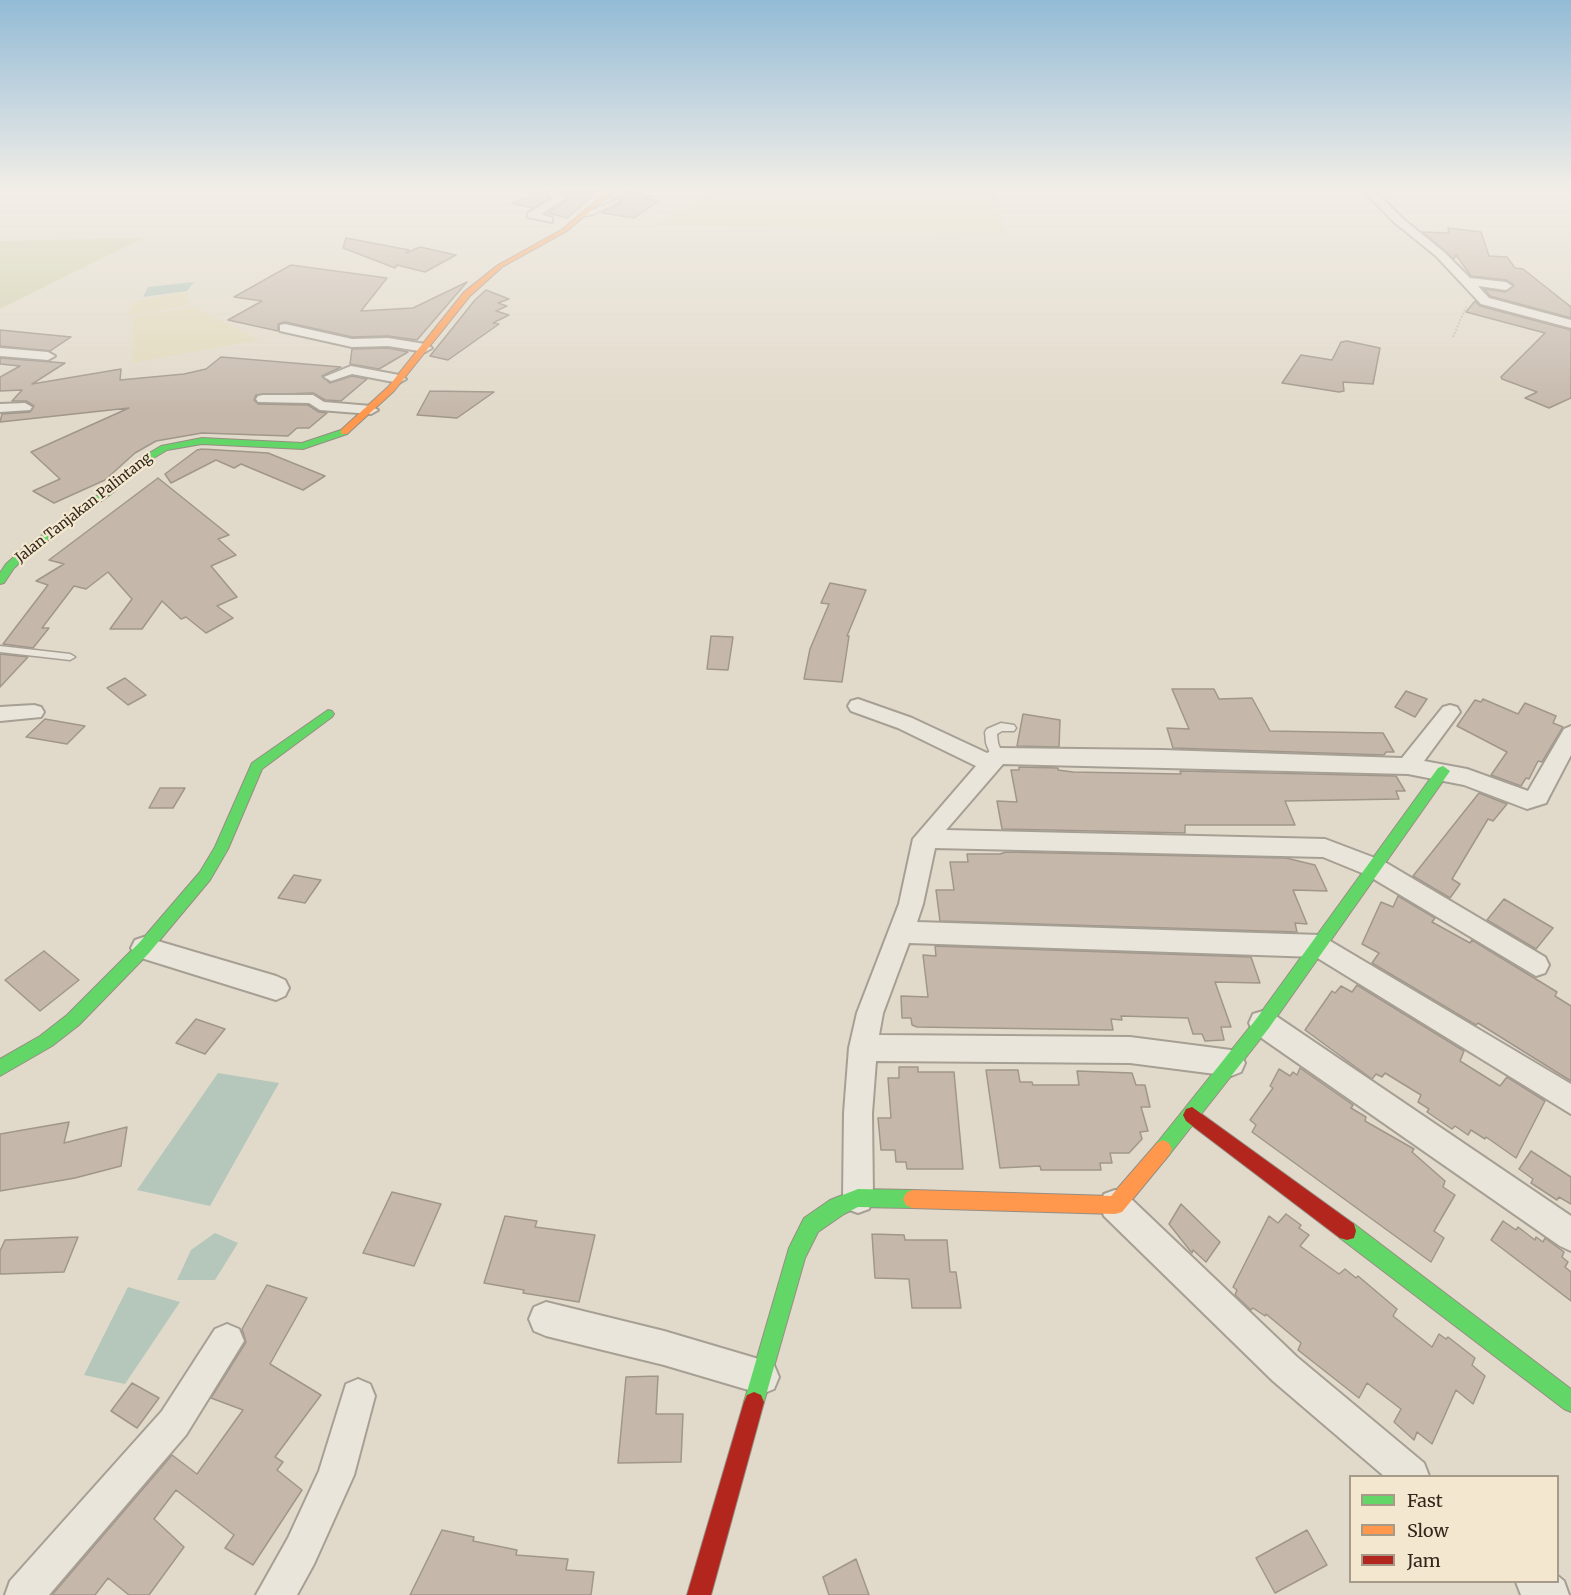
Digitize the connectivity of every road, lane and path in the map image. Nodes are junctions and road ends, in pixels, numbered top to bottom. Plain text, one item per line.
1 (510, 262) edge
2 (1447, 262) edge
3 (1464, 281) junction
4 (1506, 286) dead end
5 (1485, 301) junction
6 (1552, 309) dead end
7 (1566, 323) edge
8 (285, 328) dead end
9 (1454, 337) dead end
10 (425, 348) junction
11 (0, 351) edge
12 (48, 356) dead end
13 (331, 376) dead end
14 (399, 379) junction
15 (263, 399) dead end
16 (25, 407) dead end
17 (0, 408) edge
18 (371, 410) junction
19 (0, 581) edge
20 (0, 649) edge
21 (70, 657) dead end
22 (858, 706) dead end
23 (34, 712) dead end
24 (1450, 712) dead end
25 (0, 714) edge
26 (328, 714) dead end
27 (1010, 728) dead end
28 (1571, 734) edge
29 (994, 760) junction
30 (1408, 766) junction
31 (1443, 771) junction
32 (925, 839) junction
33 (1375, 868) junction
34 (901, 932) junction
35 (1320, 946) junction
36 (144, 948) junction
37 (1536, 965) dead end
38 (276, 988) dead end
39 (1263, 1023) junction
40 (863, 1048) junction
41 (1231, 1063) junction
42 (0, 1068) edge
43 (1571, 1100) edge
44 (1192, 1115) junction
45 (858, 1198) junction
46 (1115, 1205) junction
47 (1571, 1235) edge
48 (546, 1319) dead end
49 (227, 1341) dead end
50 (762, 1377) junction
51 (358, 1396) dead end
52 (1571, 1402) edge
53 (1410, 1475) edge
54 (1536, 1583) edge
55 (24, 1595) edge
56 (275, 1595) edge
57 (699, 1595) edge
58 (1550, 1595) edge

1 - 10 street, Jalan Tanjakan Palintang
2 - 3 street
3 - 4 street
3 - 5 street
5 - 7 street
5 - 9 path
6 - 7 street
8 - 10 street
10 - 14 street, Jalan Tanjakan Palintang
11 - 12 street
13 - 14 street
14 - 18 street, Jalan Tanjakan Palintang
15 - 18 street
16 - 17 street
18 - 19 street, Jalan Tanjakan Palintang
20 - 21 lane
22 - 29 street
23 - 25 street
24 - 30 street
26 - 36 street
27 - 29 lane
28 - 31 street
29 - 30 street
29 - 32 street
30 - 31 street
31 - 33 street
32 - 33 street
32 - 34 street
33 - 35 street
33 - 37 street
34 - 35 street
34 - 40 street
35 - 39 street
35 - 43 street
36 - 38 street
36 - 42 street
39 - 41 street
39 - 47 street
40 - 41 street
40 - 45 street
41 - 44 street
44 - 46 street
44 - 52 street
45 - 46 street
45 - 50 street
46 - 53 street
48 - 50 street
49 - 55 street
50 - 57 street
51 - 56 street
54 - 58 street

